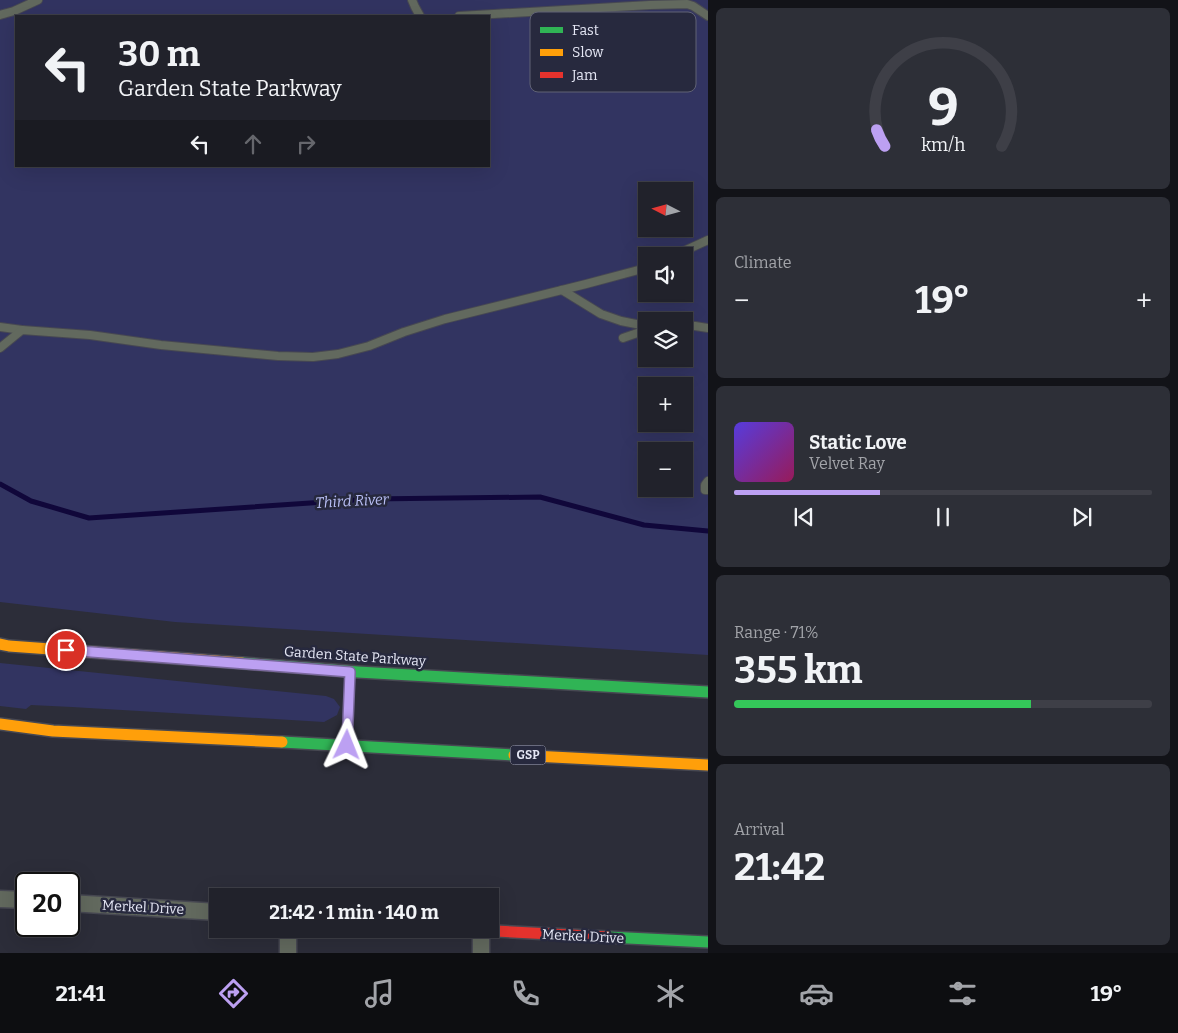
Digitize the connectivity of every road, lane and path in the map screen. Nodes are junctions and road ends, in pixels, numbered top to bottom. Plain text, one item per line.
1 (38, 0) edge
2 (412, 0) edge
3 (530, 12) edge
4 (538, 12) edge
5 (0, 15) edge
6 (419, 15) edge
7 (464, 15) edge
8 (708, 16) edge
9 (708, 240) edge
10 (693, 247) edge
11 (638, 270) edge
12 (562, 290) junction
13 (638, 326) edge
14 (693, 326) edge
15 (0, 327) edge
16 (708, 328) edge
17 (22, 330) junction
18 (638, 331) edge
19 (623, 338) dead end
20 (0, 348) edge
21 (708, 481) edge
22 (708, 490) edge
23 (0, 644) edge
24 (350, 672) junction
25 (708, 691) edge
26 (0, 724) edge
27 (347, 745) junction
28 (708, 765) edge
29 (0, 899) edge
30 (15, 900) edge
31 (80, 904) edge
32 (209, 911) edge
33 (499, 932) edge
34 (288, 938) edge
35 (481, 938) edge
36 (708, 942) edge
37 (670, 947) edge
38 (288, 953) edge
39 (481, 953) edge

1 - 5 lane
2 - 6 lane
3 - 7 lane
4 - 8 lane
9 - 10 lane
11 - 12 lane
12 - 13 lane
12 - 17 lane
14 - 16 lane
15 - 17 lane
17 - 20 lane
18 - 19 lane
21 - 22 lane
23 - 24 main road, Garden State Parkway
24 - 25 main road, Garden State Parkway
24 - 27 lane
26 - 27 main road, GSP
27 - 28 main road, GSP
29 - 30 street
31 - 32 street, Merkel Drive
33 - 37 main road, Merkel Drive
34 - 38 street
35 - 39 street
36 - 37 main road, Merkel Drive

